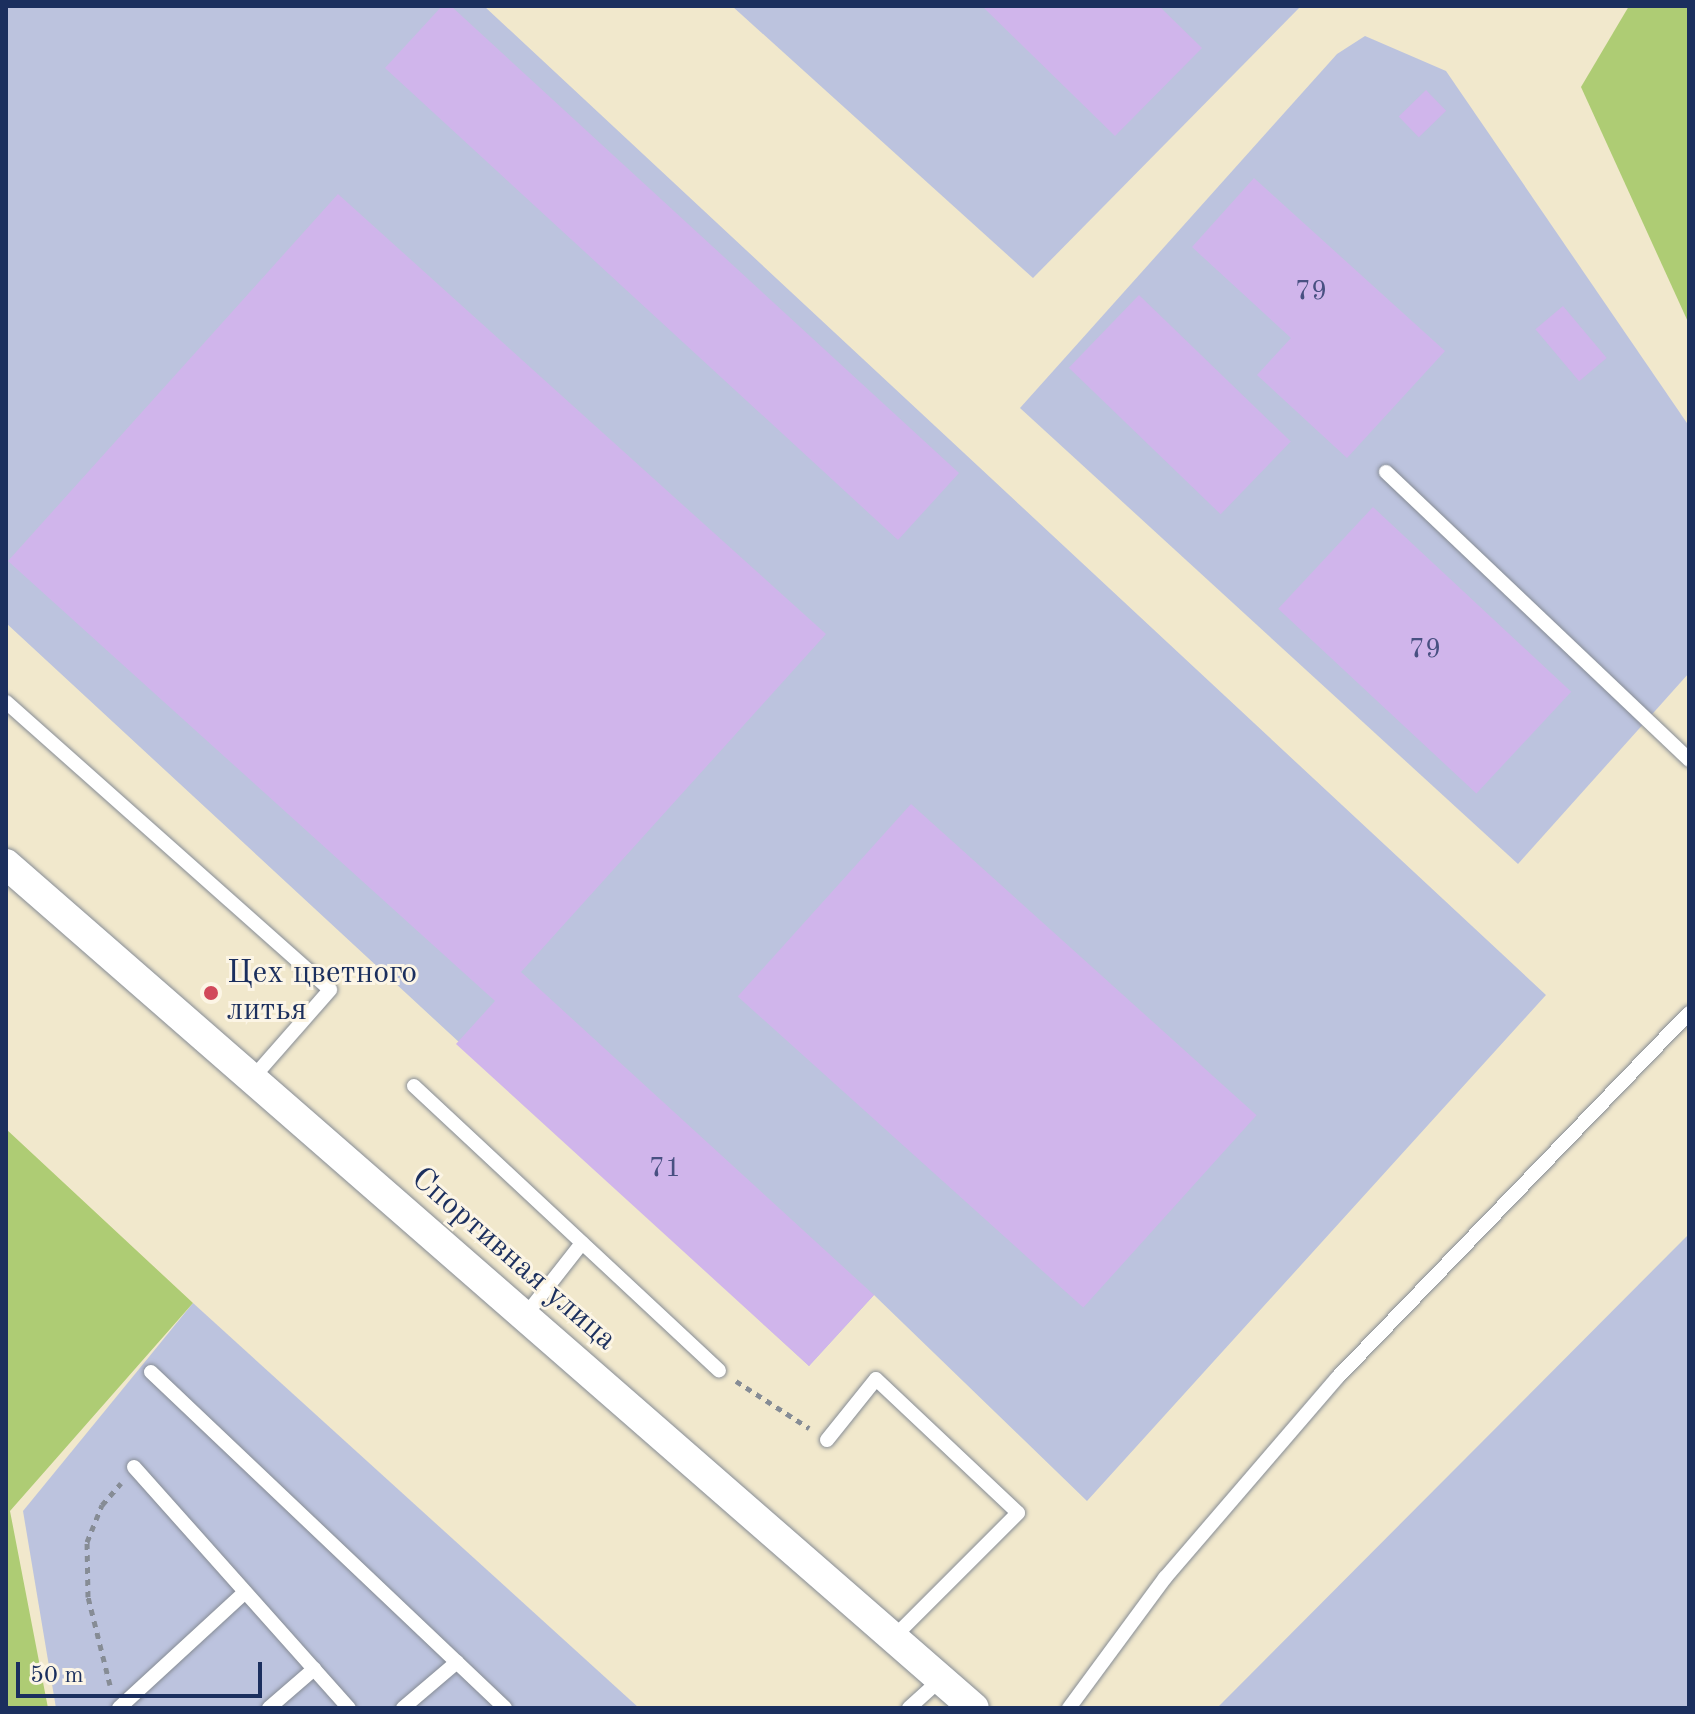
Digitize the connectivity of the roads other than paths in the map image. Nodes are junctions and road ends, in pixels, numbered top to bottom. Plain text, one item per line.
1 (1386, 472) dead end
2 (6, 702) edge
3 (1689, 760) edge
4 (6, 864) edge
5 (1689, 1013) edge
6 (251, 1080) junction
7 (414, 1086) dead end
8 (582, 1243) junction
9 (523, 1317) junction
10 (719, 1370) road end
11 (151, 1372) dead end
12 (827, 1440) road end
13 (134, 1467) road end
14 (245, 1592) junction
15 (893, 1638) junction
16 (457, 1662) junction
17 (314, 1669) junction
18 (941, 1679) junction
19 (116, 1701) edge
20 (269, 1708) edge
21 (349, 1708) edge
22 (403, 1708) edge
23 (505, 1708) edge
24 (909, 1708) edge
25 (974, 1708) edge
26 (1069, 1708) edge

1 - 3 lane
2 - 6 lane
4 - 6 street, Спортивная улица
5 - 26 lane
6 - 9 street, Спортивная улица
7 - 8 lane
8 - 9 lane
8 - 10 lane
9 - 15 street, Спортивная улица
11 - 16 lane
12 - 15 lane
13 - 14 lane
14 - 17 lane
14 - 19 lane
15 - 18 street, Спортивная улица
16 - 22 lane
16 - 23 lane
17 - 20 lane
17 - 21 lane
18 - 24 lane
18 - 25 street, Спортивная улица

